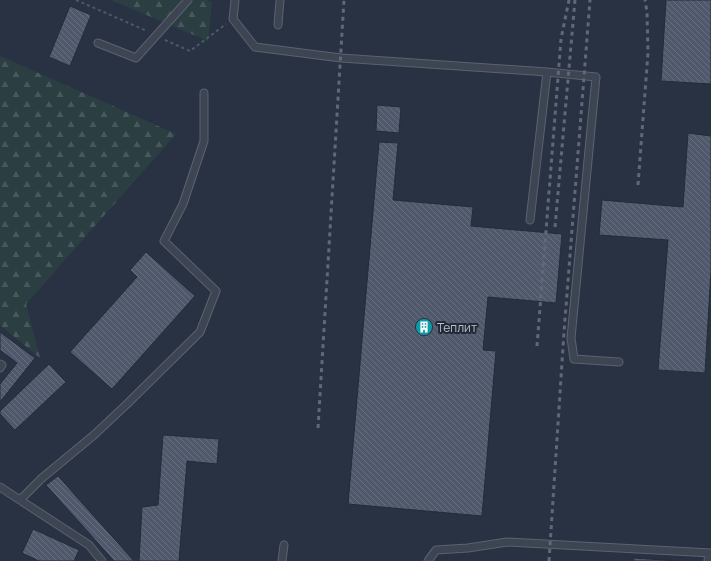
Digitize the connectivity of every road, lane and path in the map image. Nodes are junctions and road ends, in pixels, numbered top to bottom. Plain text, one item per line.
1 (188, 0) edge
2 (235, 0) edge
3 (280, 0) edge
4 (278, 25) dead end
5 (98, 43) dead end
6 (547, 72) junction
7 (204, 93) dead end
8 (530, 220) dead end
9 (619, 362) dead end
10 (0, 364) edge
11 (0, 368) edge
12 (0, 487) edge
13 (20, 500) junction
14 (284, 545) dead end
15 (710, 553) edge
16 (102, 561) edge
17 (282, 561) edge
18 (428, 561) edge
19 (708, 561) edge

1 - 5 lane
2 - 6 lane
3 - 4 lane
6 - 8 lane
6 - 9 lane
7 - 13 lane
10 - 11 lane
12 - 13 lane
13 - 16 lane
14 - 17 lane
15 - 18 lane
15 - 19 lane

